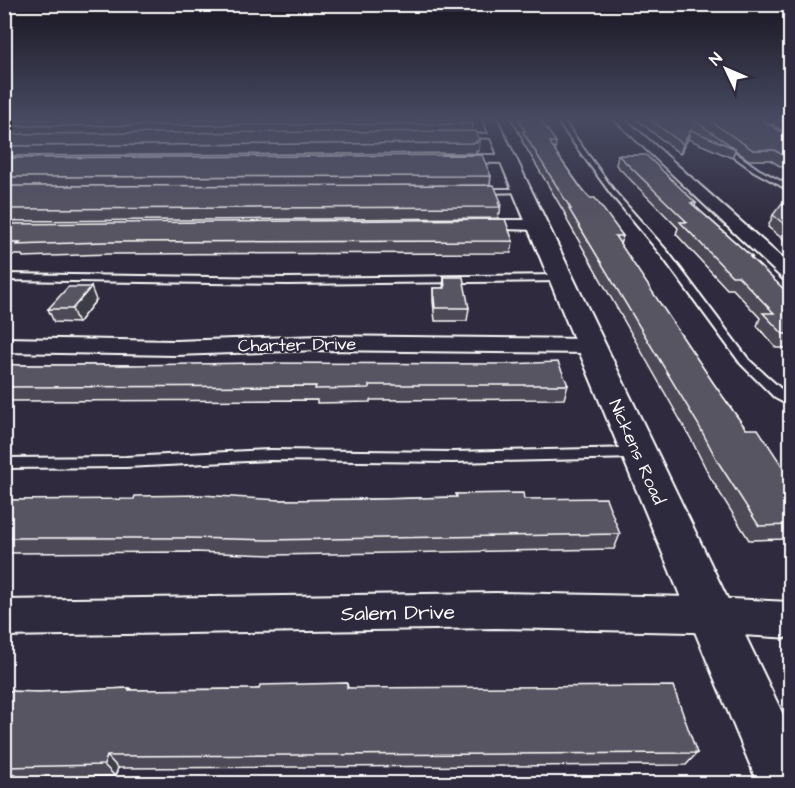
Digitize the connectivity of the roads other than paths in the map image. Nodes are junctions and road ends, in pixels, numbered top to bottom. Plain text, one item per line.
1 (446, 156) edge
2 (506, 156) edge
3 (586, 156) edge
4 (659, 156) edge
5 (736, 156) edge
6 (436, 159) edge
7 (790, 189) edge
8 (478, 191) edge
9 (522, 191) junction
10 (456, 225) edge
11 (537, 225) junction
12 (790, 275) edge
13 (4, 277) edge
14 (560, 278) junction
15 (4, 345) edge
16 (590, 346) junction
17 (790, 402) edge
18 (638, 453) junction
19 (4, 463) edge
20 (711, 615) junction
21 (4, 618) edge
22 (790, 620) edge
23 (787, 783) edge

1 - 6 street
2 - 9 street, Nickens Road
3 - 17 lane
4 - 12 street
5 - 7 lane
8 - 9 lane
9 - 11 street, Nickens Road
10 - 11 street
11 - 14 street, Nickens Road
13 - 14 lane
14 - 16 street, Nickens Road
15 - 16 street, Charter Drive
16 - 18 street, Nickens Road
18 - 19 lane
18 - 20 street, Nickens Road
20 - 21 street, Salem Drive
20 - 22 street, Salem Drive
20 - 23 street, Nickens Road

